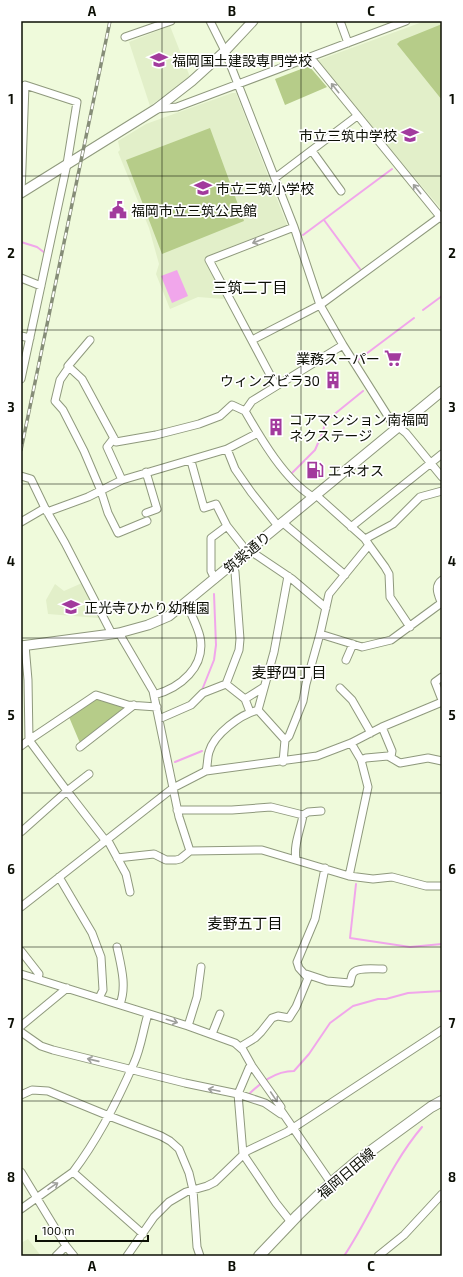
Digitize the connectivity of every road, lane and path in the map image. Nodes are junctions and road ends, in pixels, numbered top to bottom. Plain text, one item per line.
1 (172, 21) edge
2 (210, 21) edge
3 (253, 21) edge
4 (340, 21) edge
5 (406, 21) edge
6 (124, 37) dead end
7 (348, 42) junction
8 (225, 51) junction
9 (310, 56) junction
10 (23, 84) edge
11 (237, 84) junction
12 (156, 109) junction
13 (357, 116) junction
14 (312, 151) junction
15 (66, 164) junction
16 (275, 178) junction
17 (341, 191) dead end
18 (21, 193) edge
19 (441, 218) edge
20 (294, 227) junction
21 (21, 278) edge
22 (41, 286) junction
23 (320, 305) junction
24 (21, 336) edge
25 (30, 338) junction
26 (90, 340) dead end
27 (252, 340) junction
28 (343, 345) junction
29 (70, 367) junction
30 (21, 380) edge
31 (276, 386) junction
32 (442, 391) edge
33 (245, 411) junction
34 (398, 427) junction
35 (258, 433) junction
36 (114, 438) junction
37 (227, 449) junction
38 (442, 454) edge
39 (191, 460) junction
40 (431, 463) junction
41 (146, 472) junction
42 (21, 476) edge
43 (442, 477) edge
44 (122, 480) junction
45 (101, 491) junction
46 (442, 491) edge
47 (314, 496) junction
48 (46, 510) junction
49 (146, 513) dead end
50 (21, 522) edge
51 (147, 522) dead end
52 (280, 524) junction
53 (227, 526) junction
54 (352, 527) junction
55 (365, 539) junction
56 (369, 545) junction
57 (248, 551) junction
58 (233, 564) junction
59 (345, 575) junction
60 (288, 576) junction
61 (215, 579) junction
62 (442, 580) edge
63 (186, 602) junction
64 (326, 608) junction
65 (410, 627) junction
66 (115, 634) junction
67 (320, 634) junction
68 (353, 644) junction
69 (23, 646) edge
70 (346, 660) dead end
71 (442, 677) edge
72 (226, 684) junction
73 (264, 687) junction
74 (340, 688) dead end
75 (154, 695) junction
76 (245, 699) junction
77 (442, 701) edge
78 (134, 705) junction
79 (157, 707) junction
80 (258, 710) junction
81 (250, 712) junction
82 (160, 719) junction
83 (382, 727) junction
84 (371, 733) junction
85 (29, 740) junction
86 (285, 740) junction
87 (351, 743) junction
88 (21, 746) edge
89 (80, 747) dead end
90 (391, 757) junction
91 (361, 760) junction
92 (442, 761) edge
93 (283, 762) junction
94 (206, 771) junction
95 (89, 774) dead end
96 (173, 788) junction
97 (68, 791) junction
98 (177, 810) junction
99 (321, 811) dead end
100 (303, 815) junction
101 (21, 832) edge
102 (106, 840) junction
103 (190, 851) junction
104 (117, 858) junction
105 (296, 859) junction
106 (325, 868) junction
107 (349, 876) junction
108 (59, 877) junction
109 (442, 886) edge
110 (130, 892) dead end
111 (21, 907) edge
112 (117, 948) dead end
113 (21, 951) edge
114 (201, 966) dead end
115 (383, 969) dead end
116 (21, 974) edge
117 (306, 974) junction
118 (38, 979) junction
119 (68, 988) junction
120 (99, 998) junction
121 (120, 1004) junction
122 (148, 1014) junction
123 (220, 1014) dead end
124 (21, 1026) edge
125 (188, 1026) junction
126 (442, 1030) edge
127 (21, 1032) edge
128 (212, 1034) junction
129 (240, 1047) junction
130 (252, 1066) junction
131 (131, 1069) junction
132 (238, 1094) junction
133 (21, 1095) edge
134 (442, 1101) edge
135 (280, 1109) junction
136 (109, 1116) junction
137 (292, 1128) junction
138 (243, 1154) junction
139 (21, 1172) edge
140 (73, 1172) junction
141 (331, 1183) junction
142 (193, 1190) junction
143 (442, 1194) edge
144 (36, 1197) junction
145 (21, 1209) edge
146 (291, 1222) junction
147 (143, 1234) junction
148 (66, 1246) junction
149 (56, 1256) edge
150 (74, 1256) edge
151 (127, 1256) edge
152 (200, 1256) edge
153 (259, 1256) edge
154 (378, 1256) edge

1 - 6 street
2 - 8 street
3 - 8 street
4 - 7 street
5 - 7 street
7 - 9 street
8 - 11 street
8 - 12 street
9 - 11 street
13 -> 9 street
10 - 15 street
10 - 18 street
11 - 12 street
11 - 16 street
12 - 15 street
13 - 14 street
19 -> 13 street
14 - 16 street
14 - 17 street
15 - 18 street
15 - 22 street
16 - 20 street
19 - 23 street
20 - 23 street
20 -> 27 street
21 - 22 street
22 - 25 street
23 - 27 street
23 - 28 street
24 - 25 street
25 - 30 street
26 - 29 street
27 - 31 street
28 - 31 street
28 - 34 street
29 - 36 street
29 - 45 street
31 - 33 street
32 - 34 street, 筑紫通り
33 - 35 street
33 - 36 street
34 - 40 street
34 - 47 street, 筑紫通り
35 - 37 street
35 - 47 street
36 - 44 street
37 - 39 street
37 - 52 street
38 - 40 street
39 - 41 street
39 - 53 street
40 - 43 street
40 - 54 street
41 - 44 street
41 - 49 street
42 - 48 street
44 - 45 street
45 - 48 street
45 - 51 street
46 - 55 street
47 - 52 street, 筑紫通り
47 - 54 street
48 - 50 street
48 - 66 street
52 - 57 street, 筑紫通り
52 - 59 street
53 - 57 street
53 - 61 street
54 - 55 street
55 - 56 street
56 - 59 street
56 - 65 street
57 - 58 street, 筑紫通り
57 - 60 street
58 - 61 street, 筑紫通り
58 - 72 street
59 - 64 street
60 - 64 street
60 - 73 street
61 - 63 street, 筑紫通り
62 - 65 street
63 - 66 street, 筑紫通り
63 - 75 street
64 - 67 street
65 - 68 street
66 - 69 street, 筑紫通り
66 - 75 street
67 - 68 street
67 - 86 street
68 - 70 street
69 - 85 street
71 - 77 street
72 - 76 street
72 - 82 street
73 - 76 street
73 - 80 street
74 - 84 street
75 - 79 street
76 - 81 street
77 - 83 street
78 - 79 street
78 - 85 street
78 - 89 street
79 - 82 street
80 - 81 street
80 - 86 street
81 - 94 street
82 - 96 street
83 - 84 street
83 - 90 street
84 - 87 street
85 - 88 street
85 - 97 street
86 - 93 street
87 - 91 street
87 - 93 street
90 - 91 street
90 - 92 street
91 - 107 street
93 - 94 street
94 - 96 street
95 - 97 street
96 - 98 street
96 - 102 street
97 - 101 street
97 - 102 street
98 - 100 street
98 - 103 street
99 - 100 street
100 - 105 street
102 - 104 street
102 - 108 street
103 - 104 street
103 - 105 street
104 - 110 street
105 - 106 street
106 - 107 street
106 - 117 street
107 - 109 street
108 - 111 street
108 - 120 street
112 - 121 street
113 - 118 street
114 - 125 street
115 - 117 street
116 - 118 street
117 - 129 street
118 - 119 street
119 - 120 street
119 - 124 street
120 - 121 street
121 - 122 street
122 -> 125 street
122 - 131 street
123 - 128 street
125 - 128 street
126 - 137 street
131 -> 127 street
128 - 129 street
129 - 130 street
130 - 132 street
130 -> 135 street
132 -> 131 street
131 - 136 street
132 - 135 street
132 - 138 street
133 - 136 street
134 - 141 main road, 福岡日田線
135 - 137 street
136 - 140 street
136 - 142 street
137 - 138 street
137 - 141 street
138 - 142 street
138 - 146 street
139 - 144 street
144 -> 140 street
140 - 147 street
141 - 146 main road, 福岡日田線
142 - 147 street
142 - 152 street
143 - 154 street
144 - 145 street
144 - 148 street
146 - 153 main road, 福岡日田線
147 - 151 street
148 - 149 street
148 - 150 street

